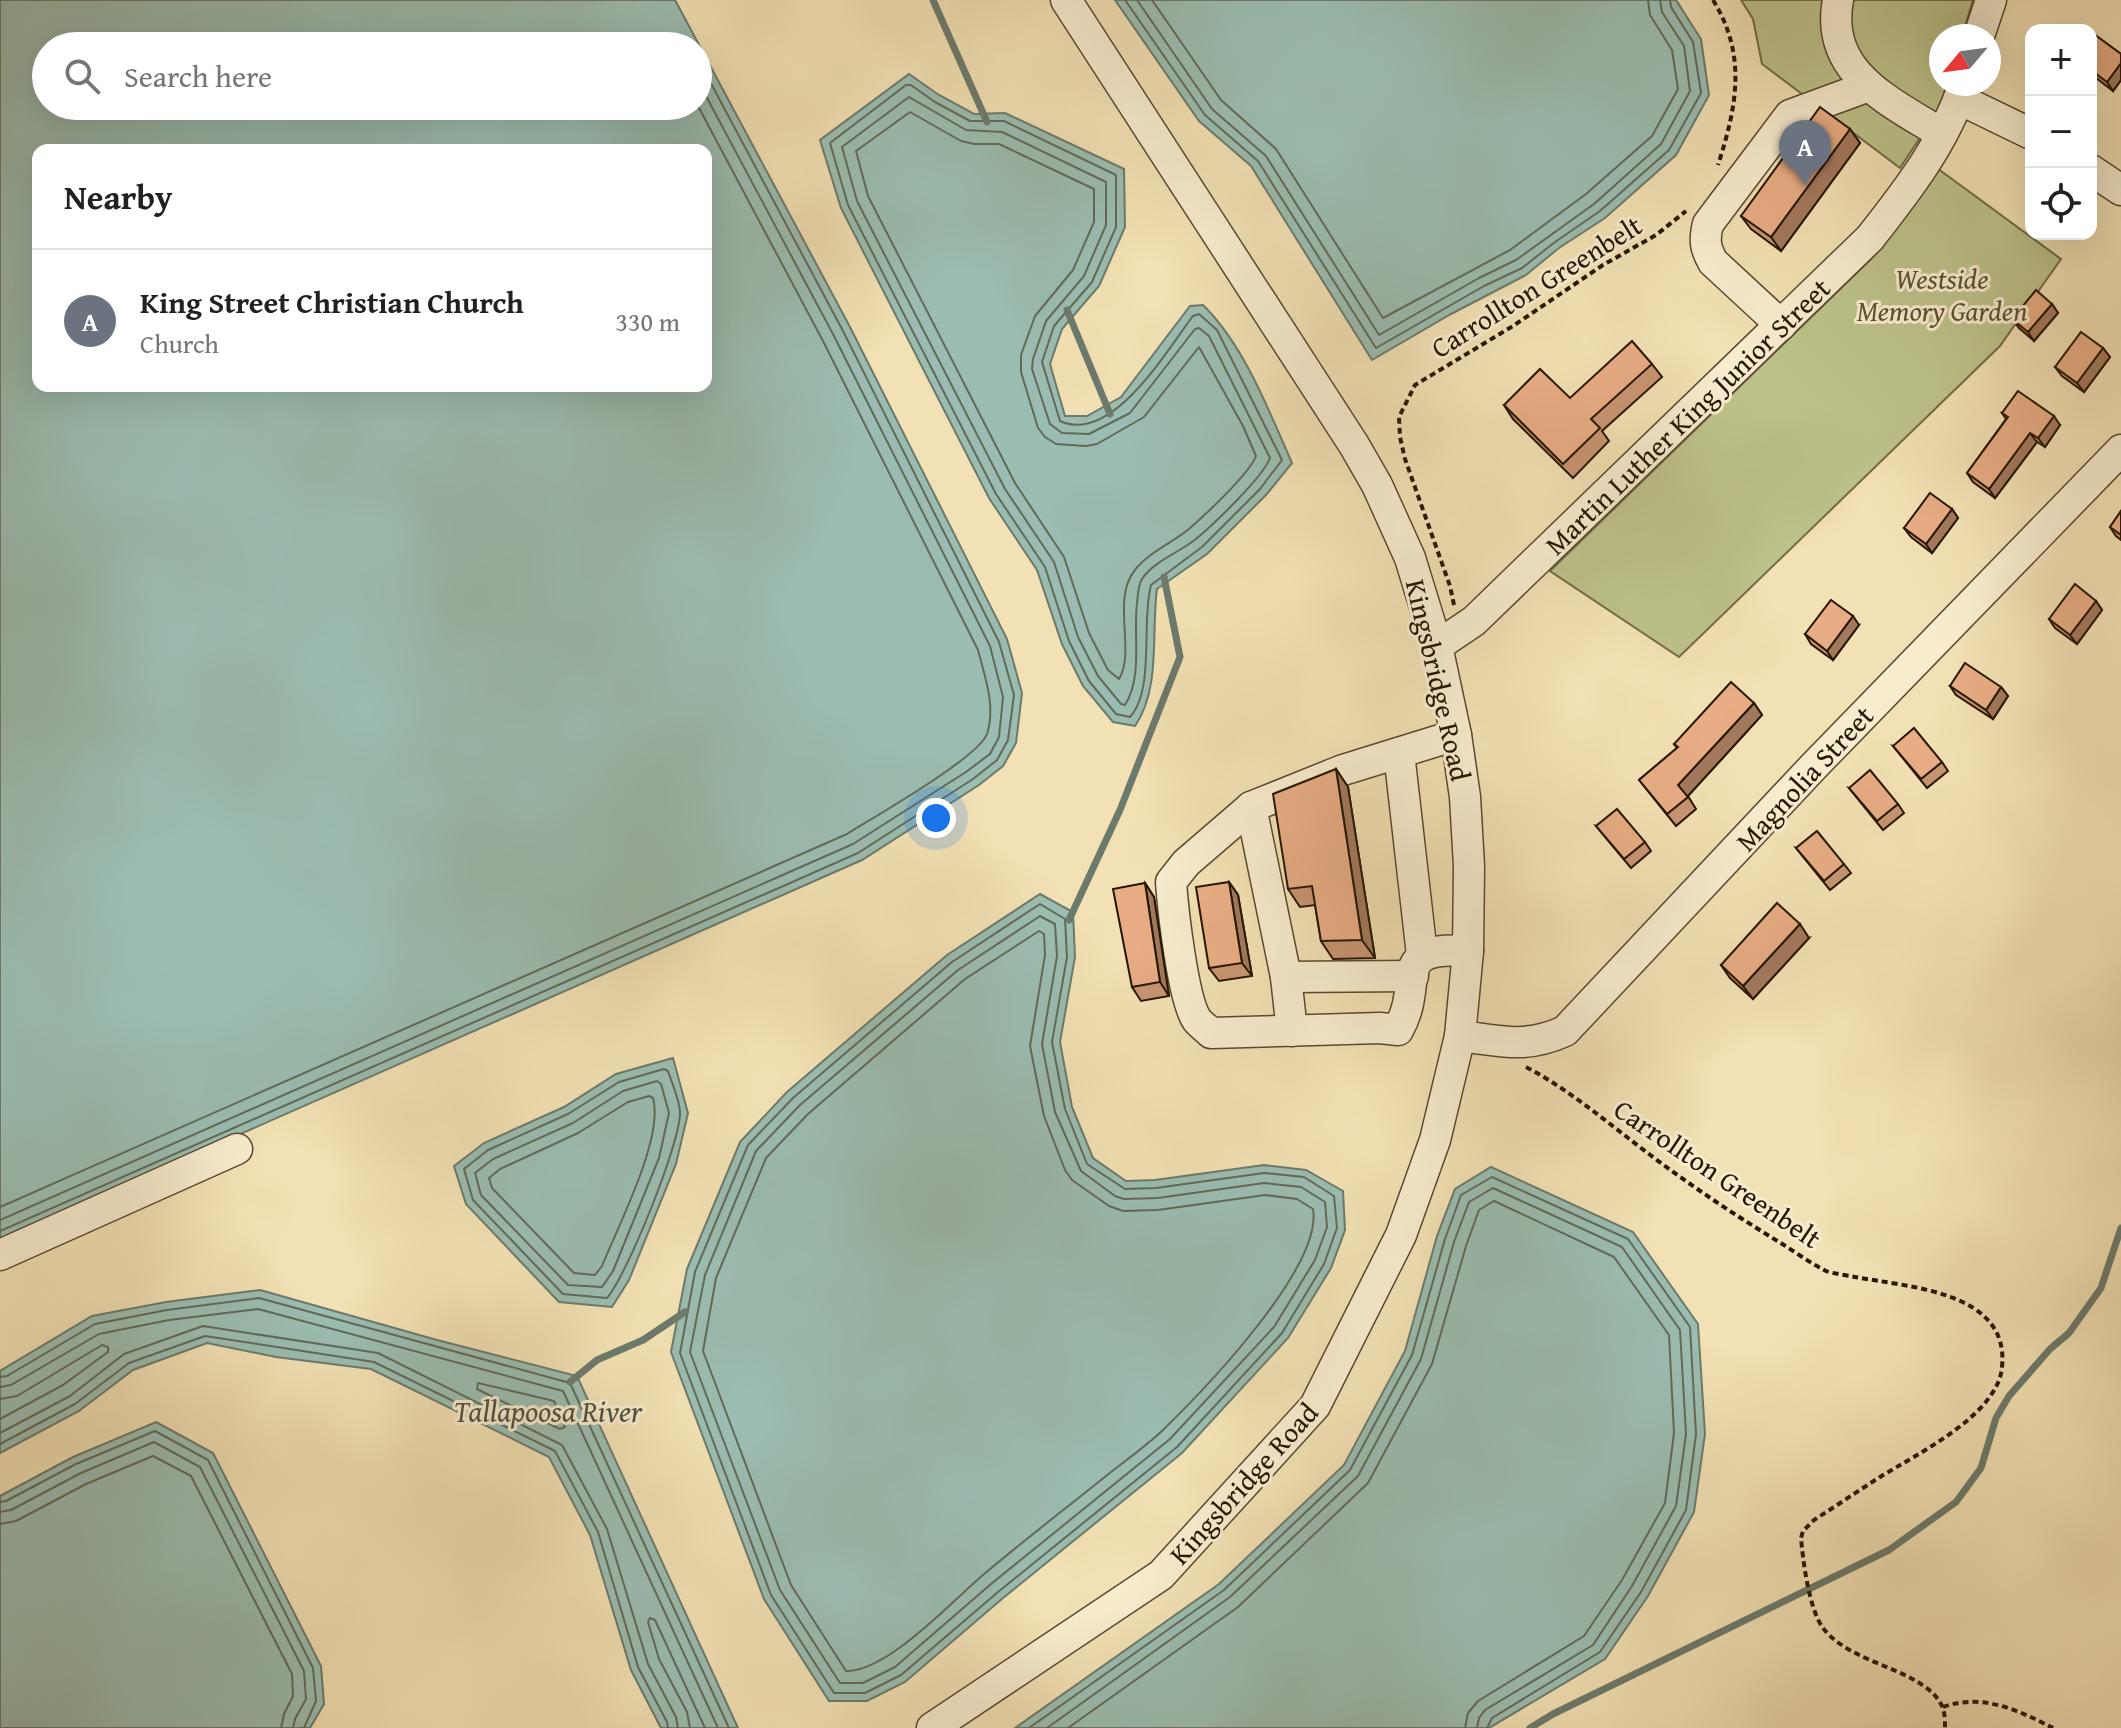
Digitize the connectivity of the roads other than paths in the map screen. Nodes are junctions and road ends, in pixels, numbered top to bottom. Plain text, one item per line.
1 (1066, 0) edge
2 (1838, 0) edge
3 (1991, 0) edge
4 (1983, 24) edge
5 (1869, 86) junction
6 (1959, 96) edge
7 (1969, 96) edge
8 (2025, 130) edge
9 (1942, 134) junction
10 (2097, 174) edge
11 (2121, 190) edge
12 (1781, 325) junction
13 (2121, 450) edge
14 (1437, 646) junction
15 (1456, 735) junction
16 (1399, 753) junction
17 (1251, 807) junction
18 (1468, 951) junction
19 (1417, 965) junction
20 (1286, 977) junction
21 (1292, 1031) junction
22 (1460, 1036) junction
23 (237, 1149) dead end
24 (0, 1255) edge
25 (932, 1728) edge

1 - 14 street, Kingsbridge Road
2 - 5 street
3 - 4 street
5 - 9 street
5 - 12 street
6 - 9 street, Martin Luther King Junior Street
7 - 8 street
9 - 12 street, Martin Luther King Junior Street
10 - 11 street
12 - 14 street, Martin Luther King Junior Street
13 - 22 street, Magnolia Street
14 - 15 street, Kingsbridge Road
15 - 16 street
15 - 18 street, Kingsbridge Road
16 - 17 street
16 - 19 street
17 - 20 street
17 - 21 street
18 - 19 street
18 - 22 street, Kingsbridge Road
19 - 20 street
19 - 21 street
20 - 21 street
22 - 25 street, Kingsbridge Road
23 - 24 street

